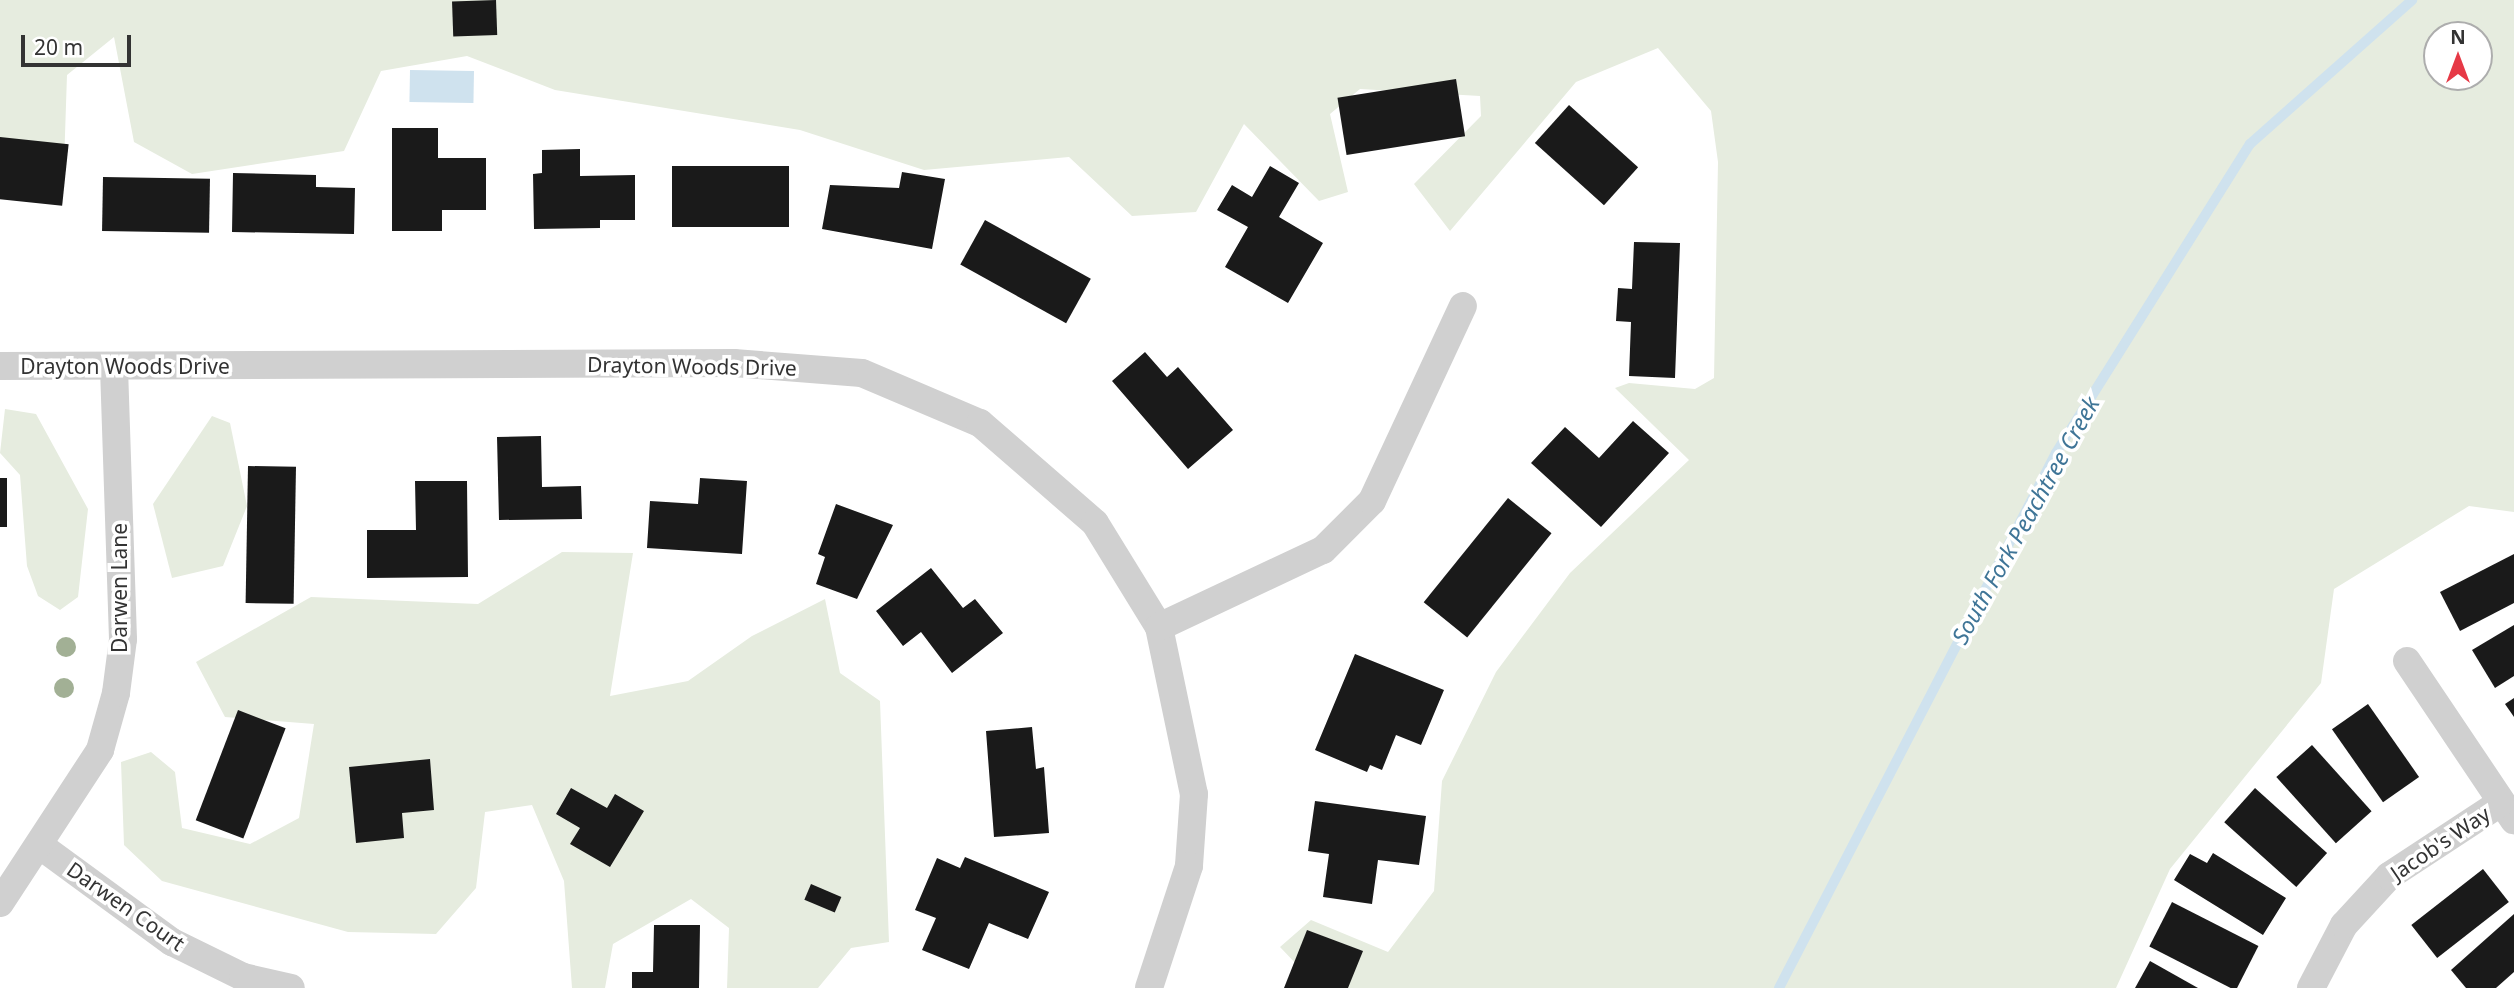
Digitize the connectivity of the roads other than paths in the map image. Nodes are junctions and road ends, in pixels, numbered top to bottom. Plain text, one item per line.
1 (1463, 306) dead end
2 (0, 366) edge
3 (114, 367) junction
4 (1159, 627) junction
5 (2407, 661) dead end
6 (2507, 811) edge
7 (42, 847) junction
8 (0, 903) edge
9 (291, 988) edge
10 (1149, 988) edge
11 (2311, 988) edge

1 - 4 street
2 - 3 street, Drayton Woods Drive
3 - 4 street, Drayton Woods Drive
3 - 7 street, Darwen Lane
4 - 10 street, Drayton Woods Drive
5 - 6 street
6 - 11 street, Jacob's Way
7 - 8 street, Darwen Lane
7 - 9 street, Darwen Court

